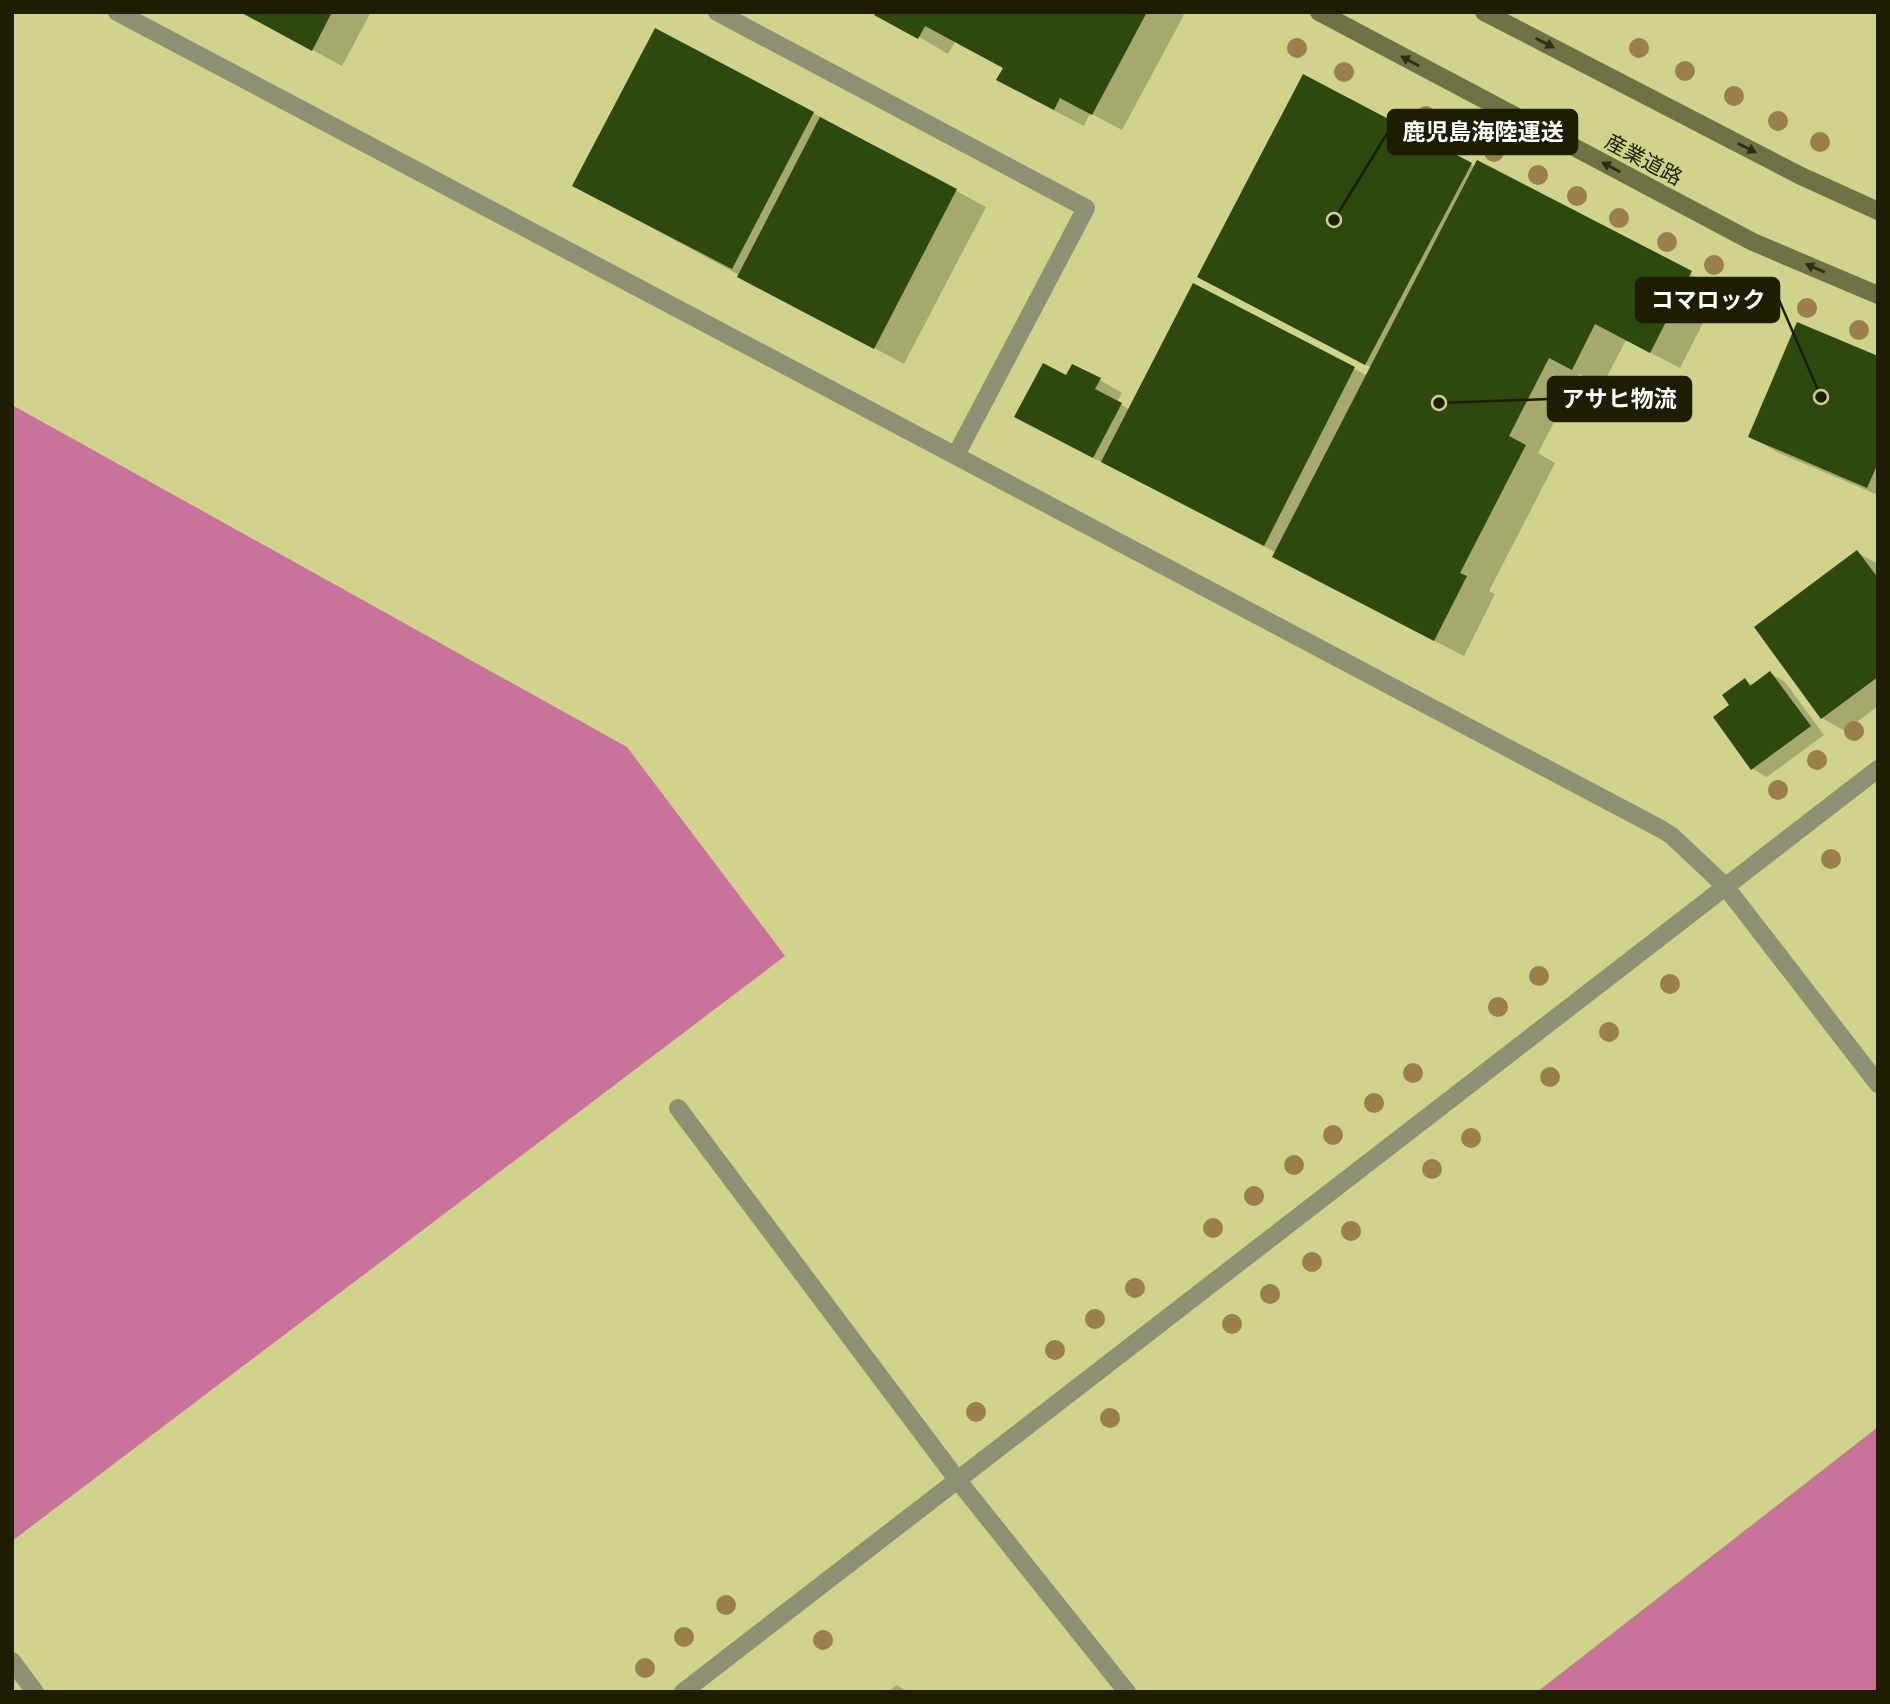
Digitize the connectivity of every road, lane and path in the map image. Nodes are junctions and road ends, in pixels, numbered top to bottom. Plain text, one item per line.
1 (117, 12) edge
2 (717, 12) edge
3 (1319, 12) edge
4 (1484, 12) edge
5 (1878, 211) edge
6 (1878, 295) edge
7 (956, 455) junction
8 (1878, 769) edge
9 (1725, 886) junction
10 (1878, 1084) edge
11 (678, 1108) dead end
12 (956, 1478) junction
13 (12, 1661) edge
14 (35, 1692) edge
15 (684, 1692) edge
16 (1127, 1692) edge

1 - 7 street
2 - 7 street
6 -> 3 main road, 産業道路
4 -> 5 main road
7 - 9 street
8 - 9 street
9 - 10 street
9 - 12 street
11 - 12 street
12 - 15 street
12 - 16 street
13 - 14 street

